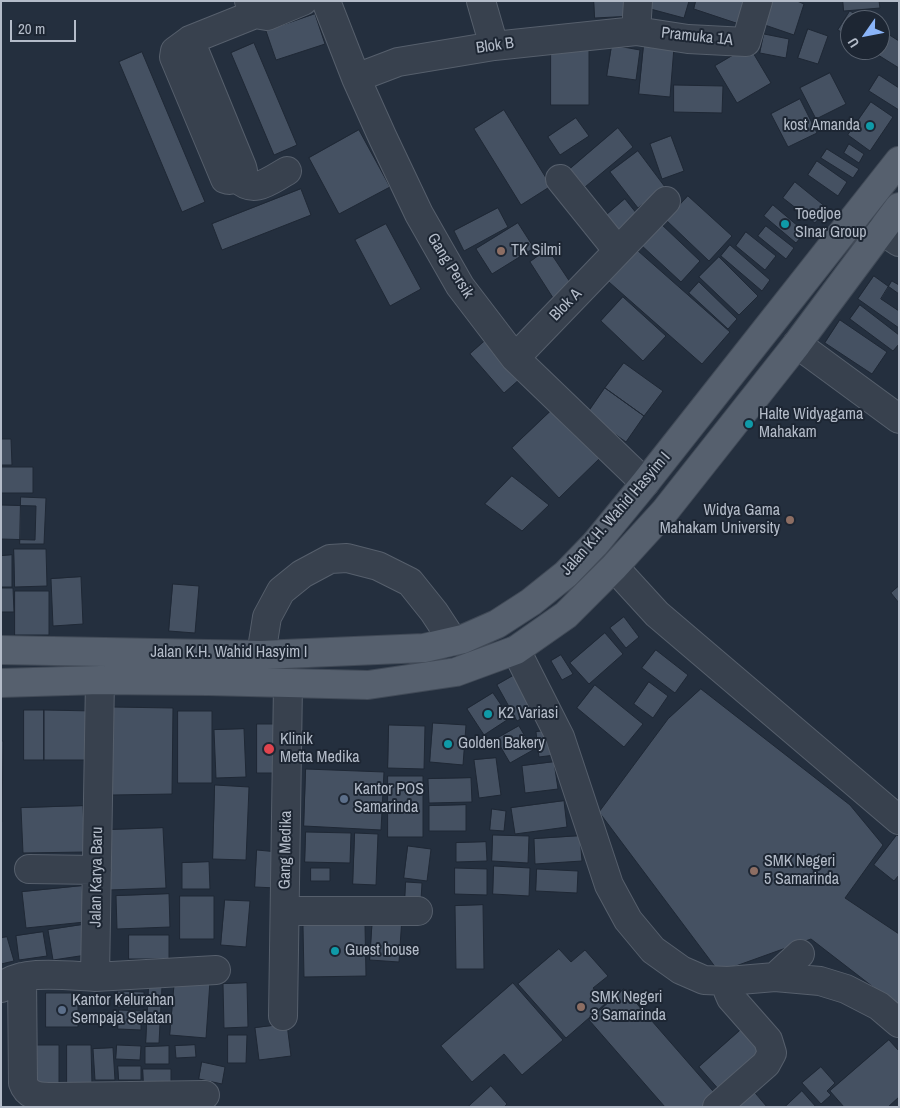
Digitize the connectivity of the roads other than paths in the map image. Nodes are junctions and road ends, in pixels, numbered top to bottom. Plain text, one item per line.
1 (303, 1) edge
2 (326, 1) edge
3 (482, 1) edge
4 (638, 1) edge
5 (758, 1) edge
6 (252, 8) edge
7 (636, 31) junction
8 (494, 46) junction
9 (356, 78) junction
10 (899, 160) edge
11 (287, 171) dead end
12 (560, 179) dead end
13 (666, 201) dead end
14 (899, 207) edge
15 (890, 236) edge
16 (618, 251) junction
17 (796, 344) junction
18 (515, 358) junction
19 (899, 419) edge
20 (645, 483) junction
21 (595, 544) junction
22 (614, 567) junction
23 (453, 641) junction
24 (1, 650) edge
25 (516, 650) junction
26 (261, 655) junction
27 (100, 680) junction
28 (1, 683) edge
29 (288, 684) junction
30 (898, 817) edge
31 (29, 870) dead end
32 (97, 870) junction
33 (286, 911) junction
34 (418, 911) dead end
35 (800, 954) dead end
36 (216, 970) dead end
37 (95, 977) junction
38 (776, 977) junction
39 (728, 981) junction
40 (12, 982) edge
41 (283, 1016) dead end
42 (899, 1023) edge
43 (205, 1095) dead end
44 (717, 1107) edge

1 - 6 street
2 - 9 street, Gang Persik
3 - 8 street
4 - 7 street
5 - 7 street, Pramuka 1A
6 - 11 street
7 - 8 street, Blok B
8 - 9 street, Blok B
9 - 18 street, Gang Persik
10 - 20 main road, Jalan K.H. Wahid Hasyim I
12 - 16 street
13 - 16 street, Blok A
14 - 15 main road, Jalan K.H. Wahid Hasyim I
15 - 17 main road, Jalan K.H. Wahid Hasyim I
16 - 18 street, Blok A
17 - 19 street
17 - 22 main road, Jalan K.H. Wahid Hasyim I
18 - 20 street, Gang Persik
20 - 21 main road, Jalan K.H. Wahid Hasyim I
21 - 22 main road
21 - 23 main road, Jalan K.H. Wahid Hasyim I
22 - 25 main road, Jalan K.H. Wahid Hasyim I
22 - 30 street
23 - 26 main road, Jalan K.H. Wahid Hasyim I
23 - 26 street
24 - 26 main road, Jalan K.H. Wahid Hasyim I
25 - 29 main road, Jalan K.H. Wahid Hasyim I
25 - 39 street
27 - 28 main road, Jalan K.H. Wahid Hasyim I
27 - 29 main road, Jalan K.H. Wahid Hasyim I
27 - 32 street, Jalan Karya Baru
29 - 33 street, Gang Medika
31 - 32 street
32 - 37 street, Jalan Karya Baru
33 - 34 street
33 - 41 street, Gang Medika
35 - 38 street
36 - 37 street
37 - 40 street
38 - 39 street
38 - 42 street
39 - 44 street
40 - 43 street

